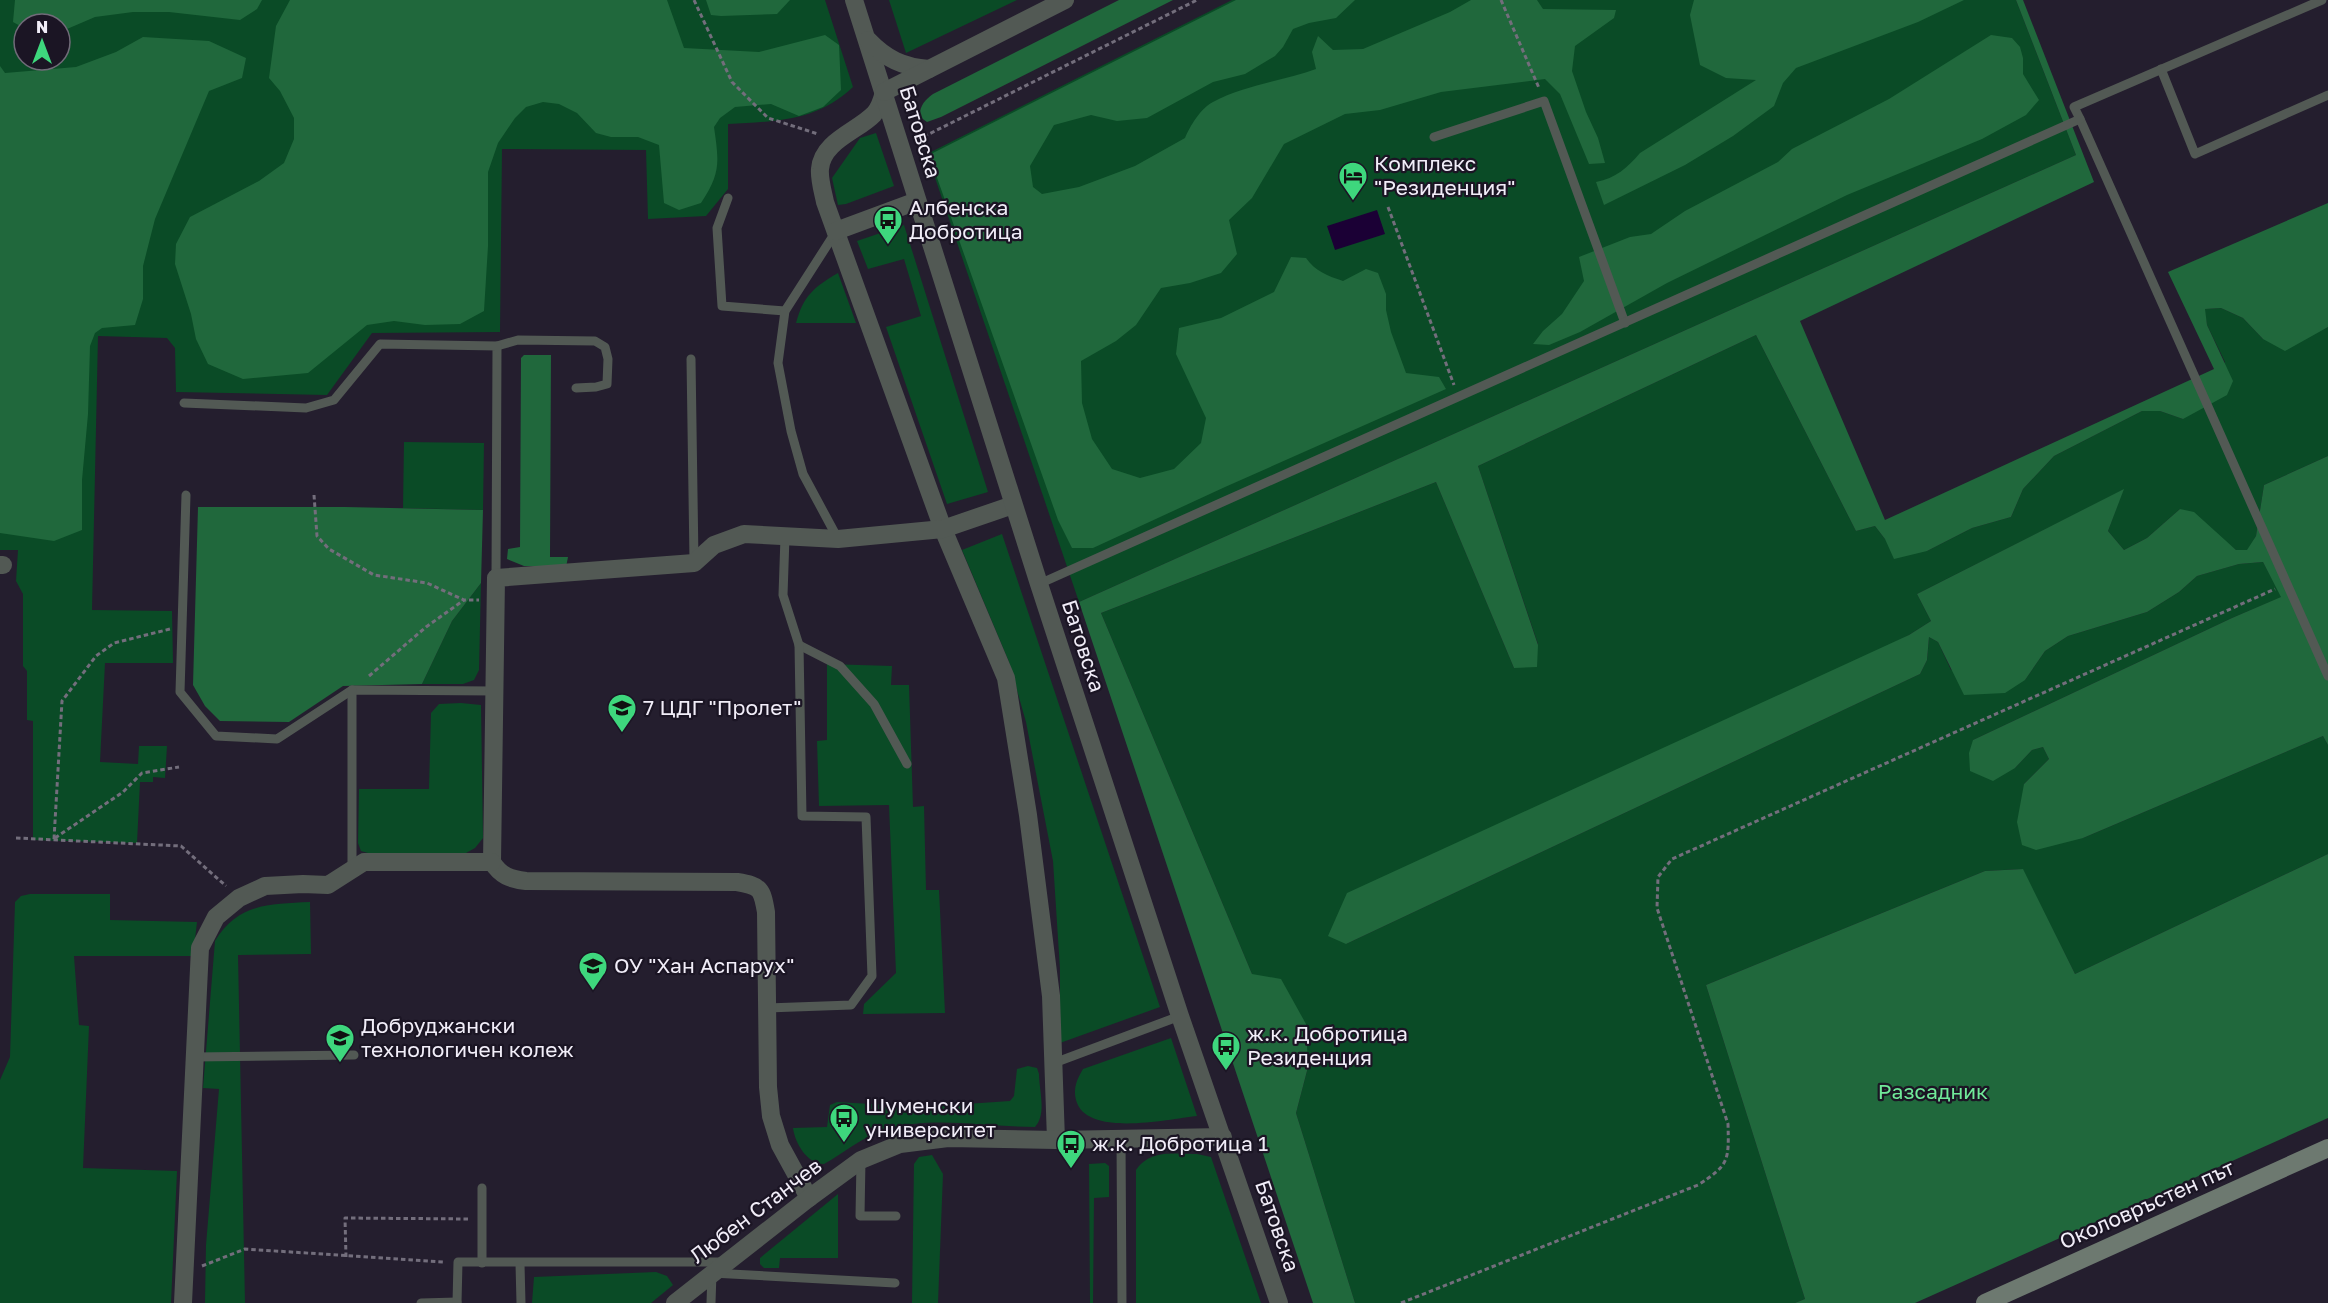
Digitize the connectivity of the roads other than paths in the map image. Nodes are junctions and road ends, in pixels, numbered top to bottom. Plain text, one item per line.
1 (854, 0) edge
2 (1065, 0) edge
3 (2322, 0) edge
4 (867, 39) junction
5 (929, 69) junction
6 (2161, 69) junction
7 (884, 92) junction
8 (2328, 95) edge
9 (2080, 119) junction
10 (1434, 136) dead end
11 (728, 198) dead end
12 (917, 201) junction
13 (836, 231) junction
14 (785, 311) junction
15 (1625, 322) junction
16 (497, 346) junction
17 (692, 360) dead end
18 (576, 388) dead end
19 (184, 403) dead end
20 (186, 495) dead end
21 (1013, 505) junction
22 (943, 529) junction
23 (785, 537) junction
24 (838, 539) junction
25 (694, 563) junction
26 (496, 578) junction
27 (1039, 584) junction
28 (799, 645) junction
29 (2328, 676) edge
30 (352, 690) junction
31 (495, 691) junction
32 (907, 764) dead end
33 (492, 862) junction
34 (352, 871) junction
35 (767, 1008) junction
36 (1180, 1016) junction
37 (354, 1055) dead end
38 (194, 1057) junction
39 (1054, 1063) junction
40 (1223, 1137) junction
41 (1121, 1139) junction
42 (1056, 1140) junction
43 (2328, 1148) edge
44 (861, 1160) junction
45 (482, 1188) dead end
46 (809, 1198) junction
47 (896, 1216) dead end
48 (726, 1262) junction
49 (482, 1263) junction
50 (520, 1264) junction
51 (712, 1273) junction
52 (895, 1283) dead end
53 (183, 1303) edge
54 (421, 1303) edge
55 (457, 1303) edge
56 (521, 1303) edge
57 (675, 1303) edge
58 (711, 1303) edge
59 (1122, 1303) edge
60 (1279, 1303) edge
61 (1985, 1303) edge

1 - 4 street, Батовска
2 - 5 street
3 - 6 lane
4 - 5 street
4 - 7 street, Батовска
5 - 7 street
6 - 8 lane
6 - 9 lane
7 - 12 street, Батовска
7 - 13 street
9 - 15 lane
9 - 29 lane
10 - 15 lane
11 - 14 lane
12 - 13 street
12 - 21 street, Батовска
13 - 14 lane
13 - 22 street
14 - 24 lane
15 - 27 lane
16 - 18 lane
16 - 19 lane
16 - 26 lane
17 - 25 lane
20 - 30 lane
21 - 22 street
21 - 27 street, Батовска
22 - 24 street
22 - 39 street
23 - 24 street
23 - 25 street
23 - 28 lane
25 - 26 street
26 - 31 street
27 - 36 street, Батовска
28 - 32 lane
28 - 35 lane
30 - 31 lane
30 - 34 lane
31 - 33 street
33 - 34 street
33 - 35 street
34 - 38 street
35 - 46 street
36 - 39 lane
36 - 40 street, Батовска
37 - 38 lane
38 - 53 street
39 - 42 street
40 - 41 street, Любен Станчев
40 - 60 street, Батовска
41 - 42 street, Любен Станчев
41 - 59 lane
42 - 44 street, Любен Станчев
43 - 61 main road, Околовръстен път
44 - 46 street, Любен Станчев
44 - 47 lane
45 - 49 lane
46 - 48 street, Любен Станчев
48 - 50 lane
48 - 51 street, Любен Станчев
49 - 50 lane
49 - 55 lane
50 - 56 lane
51 - 52 lane
51 - 57 street, Любен Станчев
51 - 58 lane
54 - 55 lane

